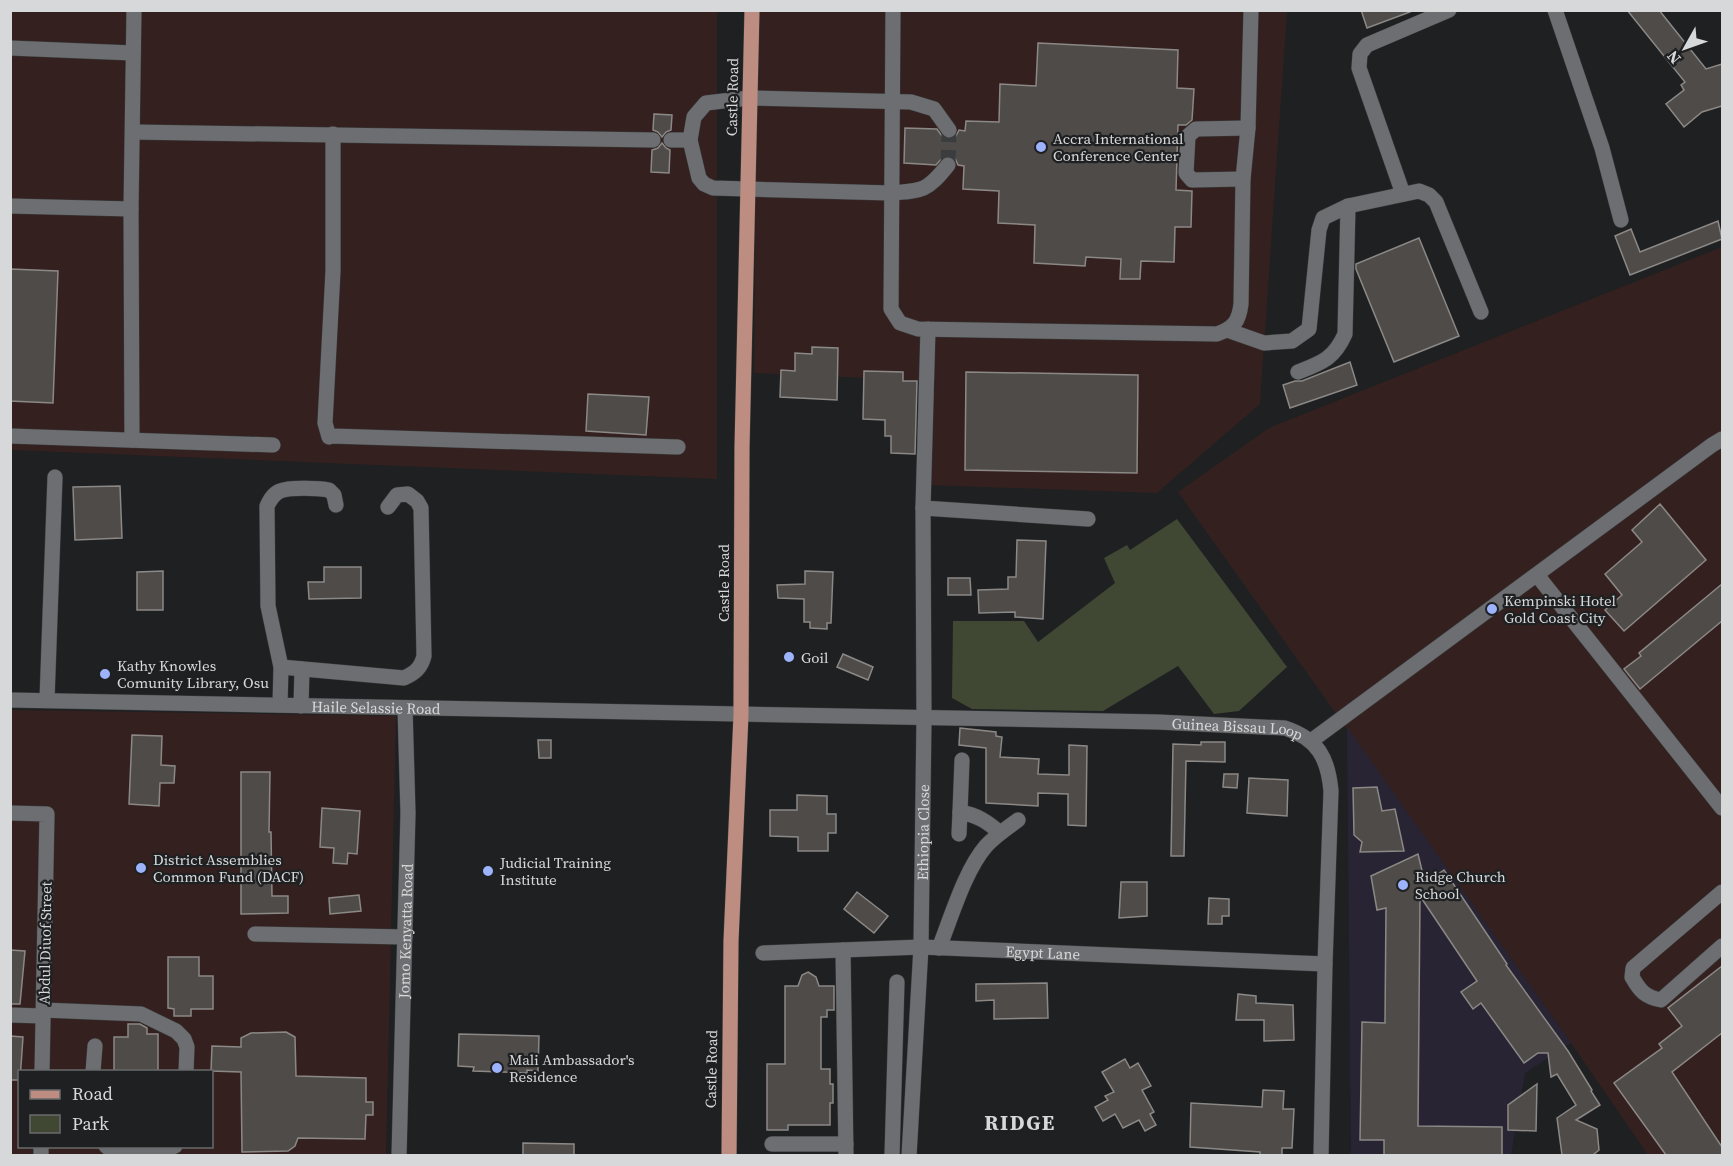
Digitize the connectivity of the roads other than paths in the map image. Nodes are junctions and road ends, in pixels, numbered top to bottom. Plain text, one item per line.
1 (134, 10) edge
2 (752, 10) edge
3 (893, 10) edge
4 (1251, 10) edge
5 (1449, 10) edge
6 (1555, 10) edge
7 (10, 48) edge
8 (133, 53) junction
9 (749, 98) junction
10 (891, 101) junction
11 (1248, 128) junction
12 (949, 130) tunnel mouth
13 (133, 132) junction
14 (333, 134) junction
15 (653, 140) dead end
16 (671, 140) dead end
17 (690, 140) junction
18 (948, 165) tunnel mouth
19 (1243, 178) junction
20 (748, 189) junction
21 (890, 193) junction
22 (1403, 194) junction
23 (10, 206) edge
24 (1348, 206) junction
25 (131, 209) junction
26 (1621, 220) dead end
27 (1481, 312) dead end
28 (928, 329) junction
29 (1227, 330) junction
30 (1298, 372) dead end
31 (10, 436) edge
32 (132, 440) junction
33 (1722, 440) edge
34 (273, 445) dead end
35 (678, 447) dead end
36 (55, 477) dead end
37 (336, 505) dead end
38 (388, 507) dead end
39 (923, 508) junction
40 (1088, 519) dead end
41 (1537, 575) junction
42 (282, 668) junction
43 (302, 669) junction
44 (10, 699) edge
45 (47, 700) junction
46 (280, 705) junction
47 (301, 706) junction
48 (405, 708) junction
49 (741, 715) junction
50 (924, 719) junction
51 (1311, 741) junction
52 (962, 760) dead end
53 (1722, 808) edge
54 (960, 812) junction
55 (10, 813) edge
56 (1018, 820) dead end
57 (1000, 832) junction
58 (959, 834) dead end
59 (1722, 892) edge
60 (255, 934) dead end
61 (405, 937) junction
62 (1722, 946) edge
63 (921, 947) junction
64 (939, 948) junction
65 (843, 950) junction
66 (763, 953) dead end
67 (1325, 964) junction
68 (897, 982) dead end
69 (43, 1013) junction
70 (10, 1015) edge
71 (95, 1046) dead end
72 (42, 1070) edge
73 (93, 1070) edge
74 (186, 1070) edge
75 (772, 1144) dead end
76 (108, 1148) edge
77 (166, 1148) edge
78 (846, 1150) edge
79 (399, 1155) edge
80 (729, 1155) edge
81 (892, 1155) edge
82 (909, 1155) edge
83 (1321, 1155) edge

1 - 8 street
2 - 9 main road, Castle Road
3 - 10 street
4 - 11 street
5 - 22 street
6 - 26 street
7 - 8 street
8 - 13 street
9 - 10 street
9 - 17 street
9 - 20 main road, Castle Road
10 - 12 street
10 - 21 street
11 - 19 street
11 - 19 street
13 - 14 street
13 - 25 street
14 - 15 street
14 - 35 street
16 - 17 street
17 - 20 street
18 - 21 street
19 - 29 street
20 - 21 street
20 - 49 main road, Castle Road
21 - 28 street
22 - 24 street
22 - 27 street
23 - 25 street
24 - 29 street
24 - 30 street
25 - 32 street
28 - 29 street
28 - 39 street, Ethiopia Close
31 - 32 street
32 - 34 street
33 - 41 street
36 - 45 street
37 - 42 street
38 - 43 street
39 - 40 street
39 - 50 street, Ethiopia Close
41 - 51 street
41 - 53 street
42 - 43 street
42 - 46 street
43 - 47 street
44 - 45 street, Haile Selassie Road
45 - 46 street, Haile Selassie Road
46 - 47 street, Haile Selassie Road
47 - 48 street, Haile Selassie Road
48 - 49 street, Haile Selassie Road
48 - 61 street, Jomo Kenyatta Road
49 - 50 street, Guinea Bissau Loop
49 - 80 main road, Castle Road
50 - 51 street, Guinea Bissau Loop
50 - 63 street, Ethiopia Close
51 - 67 street, Guinea Bissau Loop
52 - 54 street
54 - 57 street
54 - 58 street
55 - 69 street, Abdul Diuof Street
56 - 57 street
57 - 64 street
59 - 62 street
60 - 61 street
61 - 79 street, Jomo Kenyatta Road
63 - 64 street, Egypt Lane
63 - 65 street, Egypt Lane
63 - 82 street, Ethiopia Close
64 - 67 street, Egypt Lane
65 - 66 street, Egypt Lane
65 - 78 street
67 - 83 street, Guinea Bissau Loop
68 - 81 street
69 - 70 street
69 - 72 street, Abdul Diuof Street
69 - 74 street
71 - 73 street
75 - 78 street
76 - 77 street

